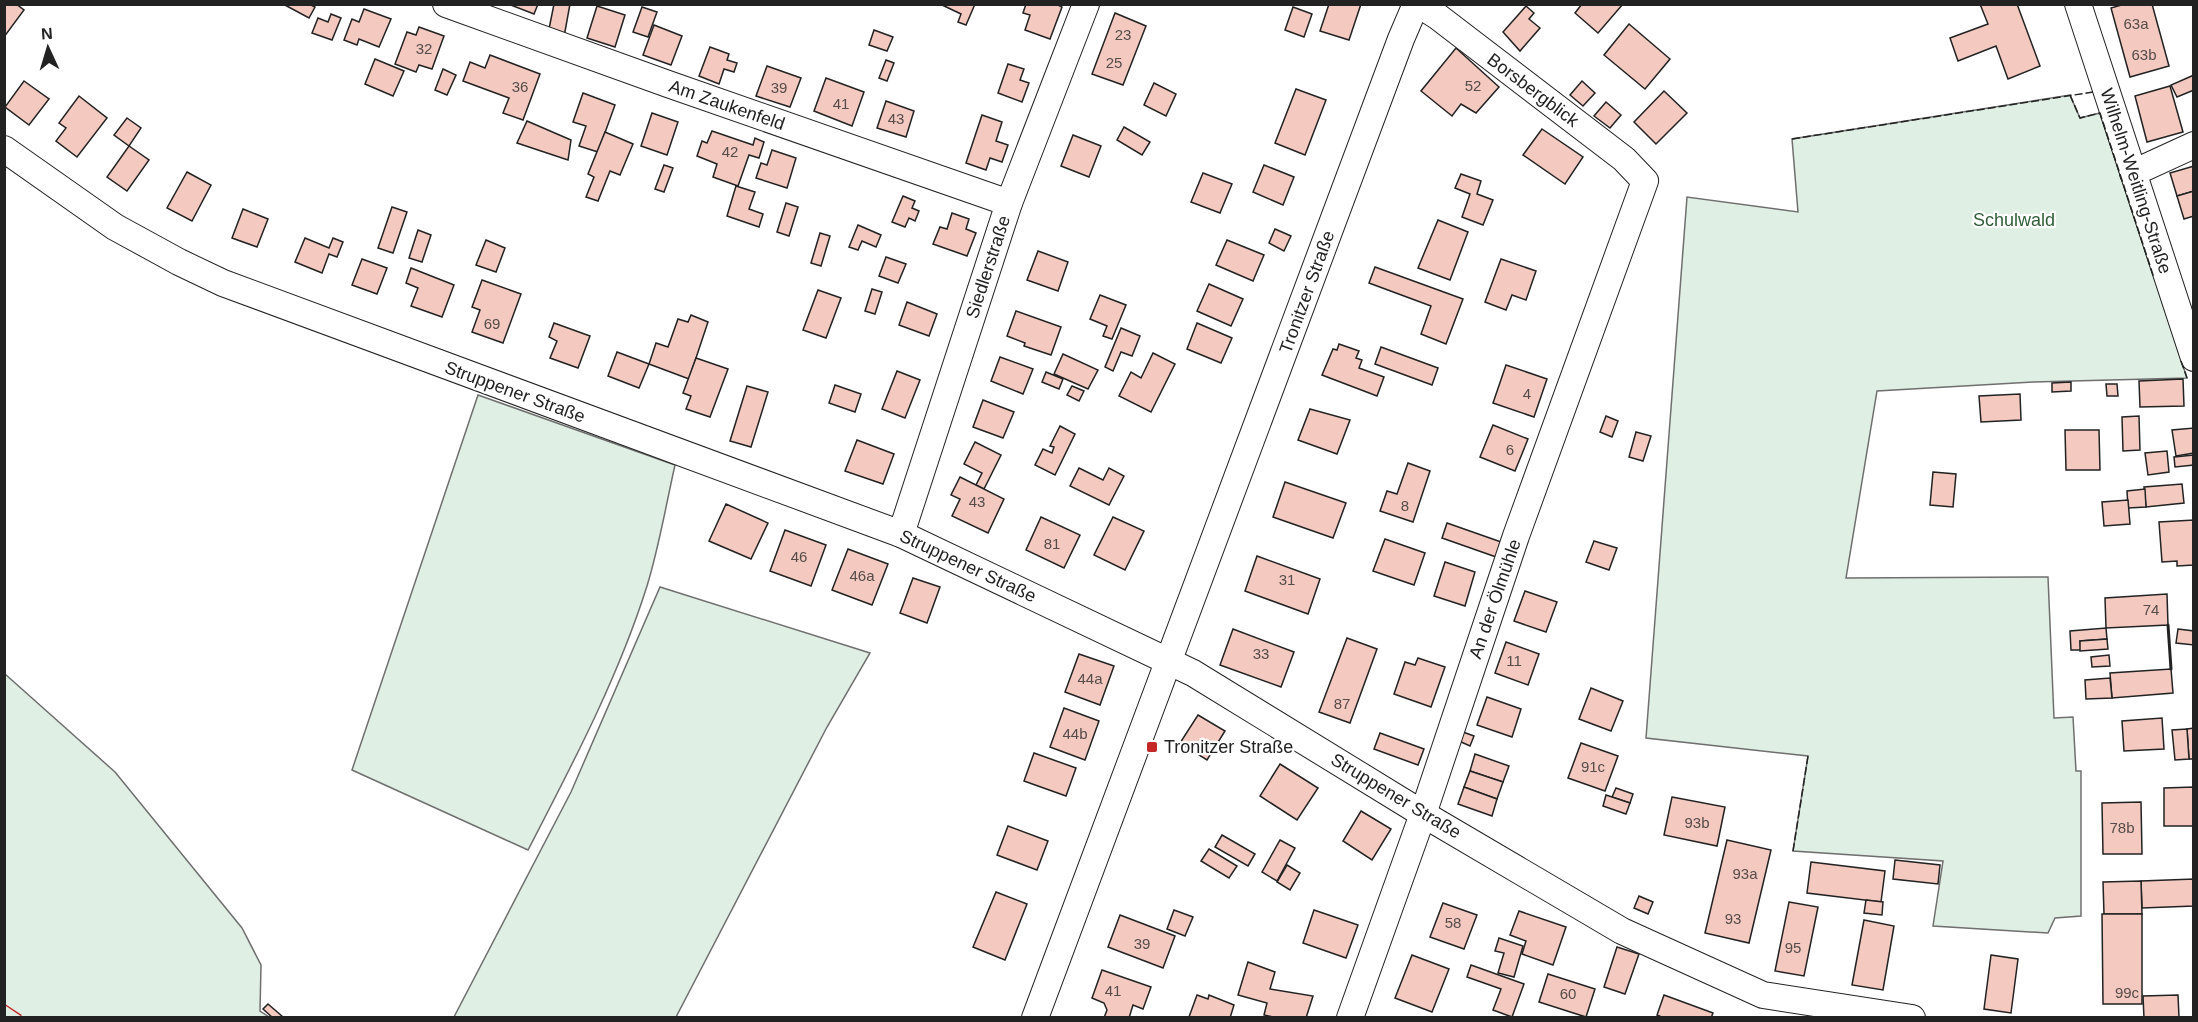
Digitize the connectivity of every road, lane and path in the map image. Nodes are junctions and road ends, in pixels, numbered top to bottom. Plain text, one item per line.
1 (447, 4) edge
2 (1086, 4) edge
3 (1417, 4) edge
4 (2078, 4) edge
5 (2193, 145) edge
6 (4, 149) edge
7 (2133, 173) junction
8 (1645, 181) joint
9 (1009, 203) junction
10 (2193, 358) edge
11 (901, 534) junction
12 (1169, 661) junction
13 (1423, 814) junction
14 (1760, 1006) edge
15 (1035, 1017) edge
16 (1350, 1017) edge
17 (1912, 1017) edge

1 - 9 street, Am Zaukenfeld
2 - 9 street, Siedlerstraße
3 - 8 street, Borsbergblick
3 - 12 street, Tronitzer Straße
4 - 7 street, Wilhelm-Weitling-Straße
5 - 7 street
6 - 11 street, Struppener Straße
7 - 10 street, Wilhelm-Weitling-Straße
8 - 13 street, An der Ölmühle
9 - 11 street, Siedlerstraße
11 - 12 street, Struppener Straße
12 - 13 street, Struppener Straße
12 - 15 street, Tronitzer Straße
13 - 14 street, Struppener Straße
13 - 16 street, An der Ölmühle
14 - 17 street, Struppener Straße

